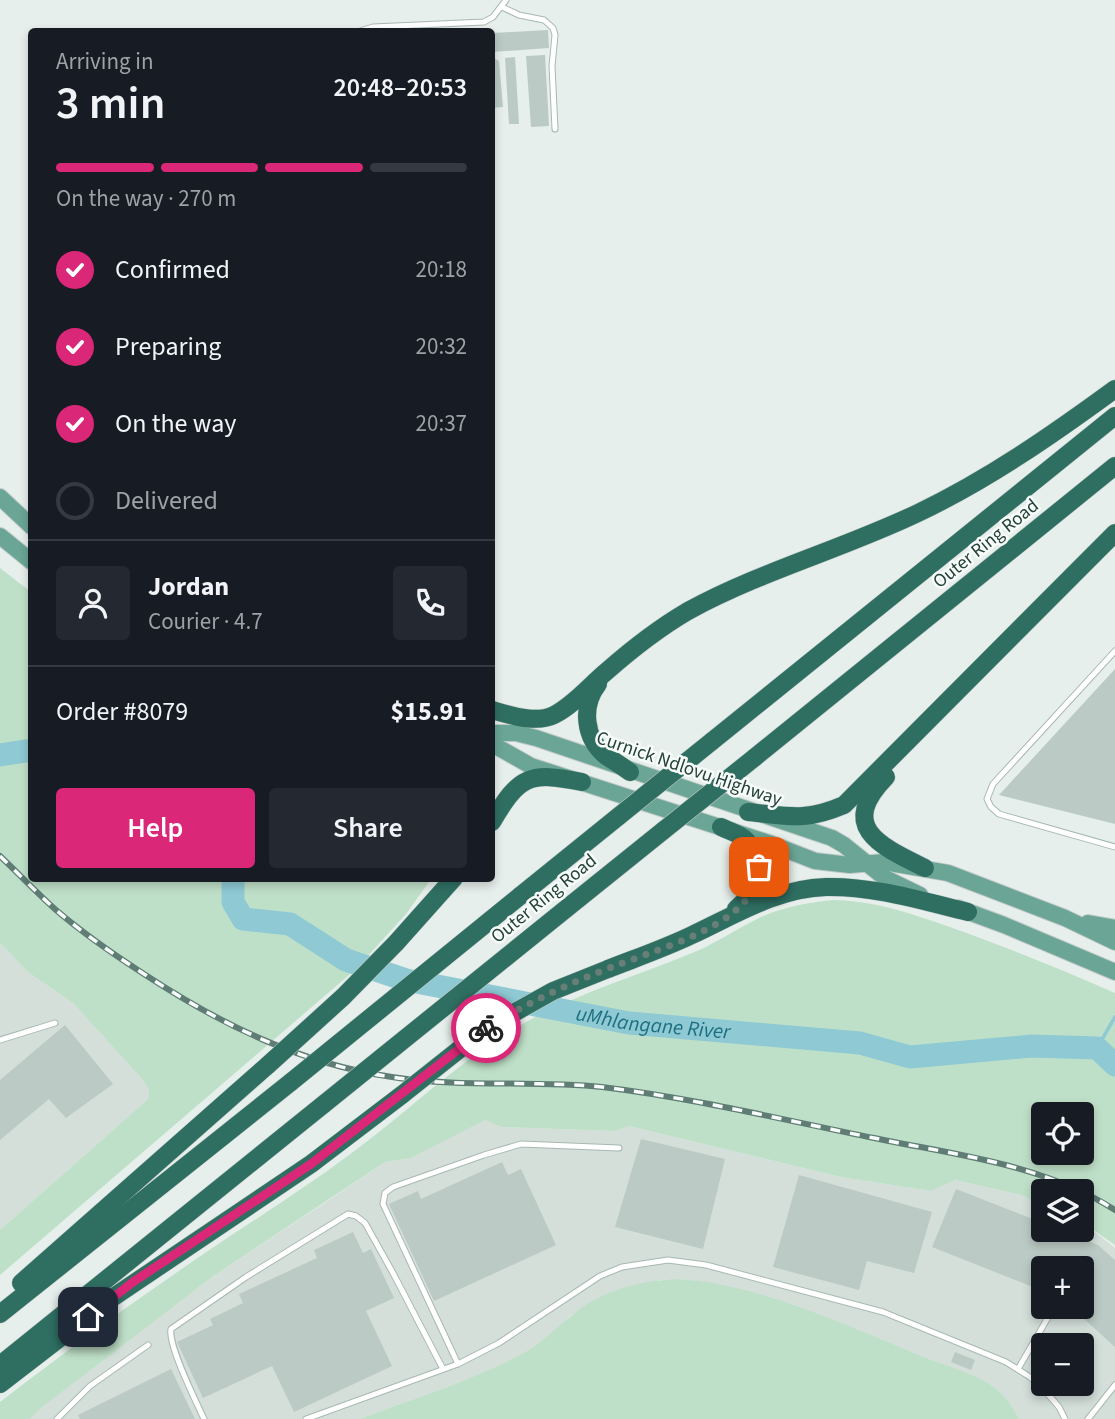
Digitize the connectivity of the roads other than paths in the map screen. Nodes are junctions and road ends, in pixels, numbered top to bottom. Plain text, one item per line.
1 (506, 0) edge
2 (502, 7) junction
3 (452, 23) junction
4 (370, 28) edge
5 (452, 28) edge
6 (555, 129) dead end
7 (1115, 388) edge
8 (1115, 416) edge
9 (1115, 466) edge
10 (0, 498) edge
11 (28, 523) edge
12 (1115, 533) edge
13 (0, 536) edge
14 (28, 559) edge
15 (1115, 651) edge
16 (608, 670) junction
17 (971, 675) junction
18 (495, 711) edge
19 (495, 733) edge
20 (495, 746) edge
21 (630, 772) junction
22 (582, 782) junction
23 (748, 812) junction
24 (495, 817) edge
25 (721, 827) junction
26 (1115, 847) edge
27 (865, 864) junction
28 (925, 868) junction
29 (439, 882) edge
30 (450, 882) edge
31 (968, 912) junction
32 (728, 916) junction
33 (1065, 918) junction
34 (1115, 929) edge
35 (401, 938) junction
36 (1115, 942) edge
37 (1115, 972) edge
38 (55, 1023) dead end
39 (0, 1041) edge
40 (618, 1148) dead end
41 (0, 1301) edge
42 (0, 1314) edge
43 (1047, 1319) edge
44 (148, 1345) dead end
45 (458, 1364) junction
46 (0, 1365) edge
47 (443, 1369) junction
48 (1018, 1369) junction
49 (0, 1384) edge
50 (1115, 1385) edge
51 (57, 1419) edge
52 (204, 1419) edge
53 (306, 1419) edge
54 (1065, 1419) edge
55 (1088, 1419) edge

1 - 2 lane
2 - 3 lane
2 - 6 lane
3 - 4 lane
3 - 5 lane
7 - 16 highway
8 - 42 highway, Outer Ring Road, bridge
9 - 46 highway, Outer Ring Road, bridge
10 - 11 main road
12 - 17 highway
13 - 14 main road
15 - 26 lane
16 - 18 highway
16 - 21 highway
17 - 23 highway
17 - 28 highway
19 - 21 main road, Curnick Ndlovu Highway
20 - 22 main road
21 - 23 main road, Curnick Ndlovu Highway
22 - 24 highway
22 - 25 main road
23 - 27 main road, Curnick Ndlovu Highway
25 - 27 main road
25 - 32 highway
27 - 28 main road
27 - 31 main road, Curnick Ndlovu Highway
28 - 33 main road
29 - 35 highway
30 - 35 highway
31 - 32 highway
31 - 37 main road, Curnick Ndlovu Highway
32 - 49 highway, bridge
33 - 34 main road
33 - 36 main road
35 - 41 highway, bridge
38 - 39 lane
40 - 45 lane
43 - 48 lane
44 - 51 lane
45 - 47 lane
45 - 48 lane
47 - 52 lane
47 - 53 lane
48 - 54 lane
50 - 55 lane

